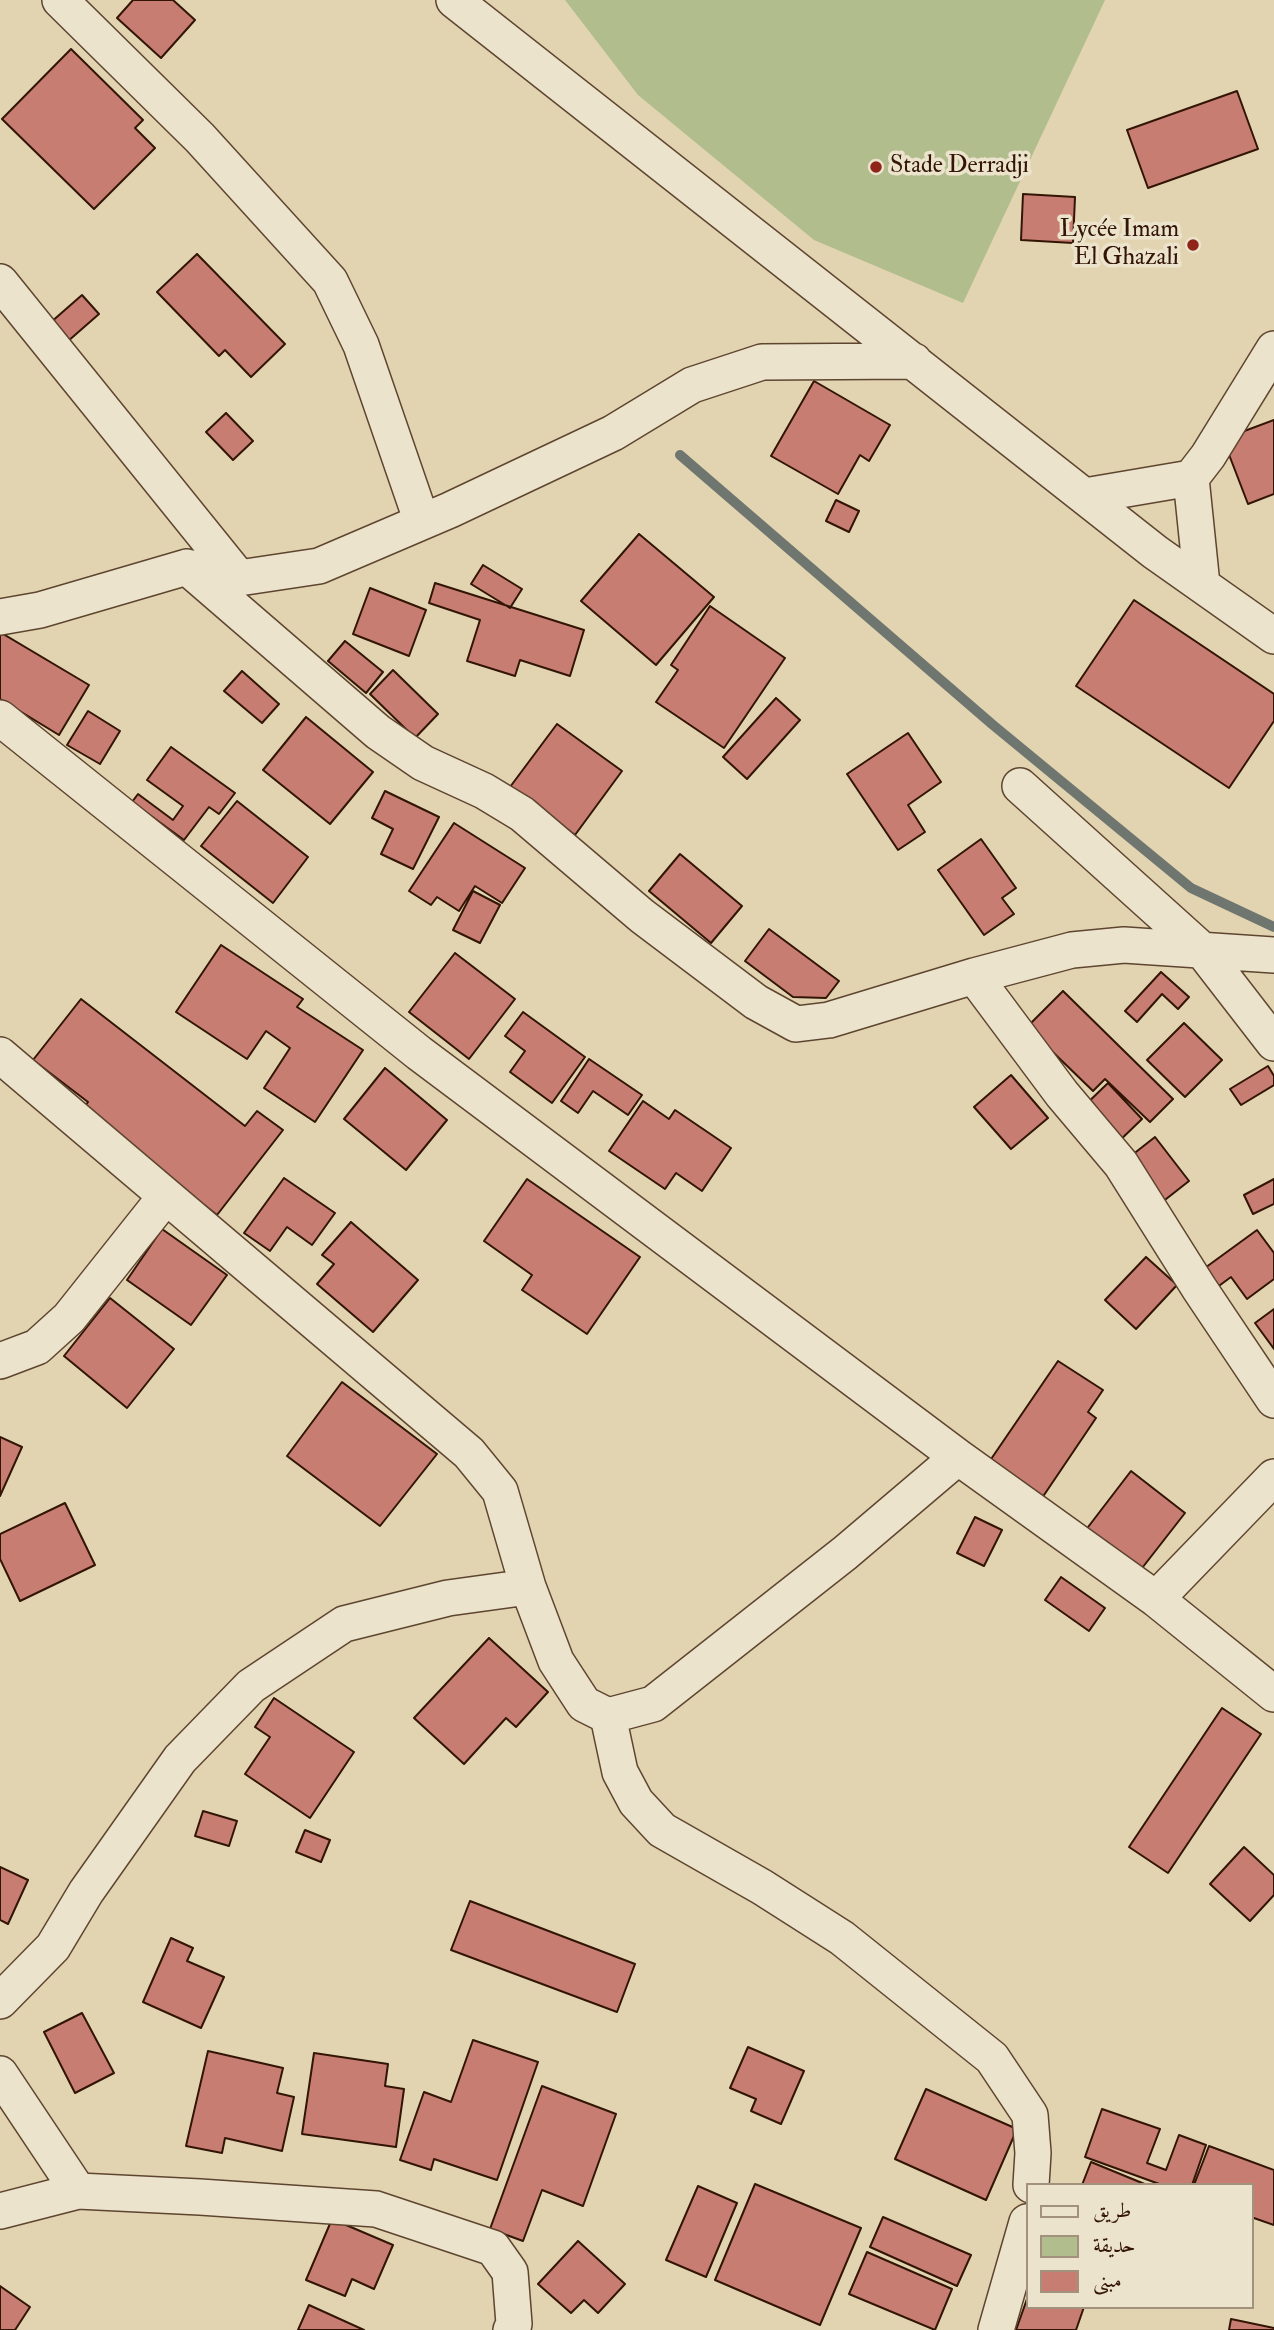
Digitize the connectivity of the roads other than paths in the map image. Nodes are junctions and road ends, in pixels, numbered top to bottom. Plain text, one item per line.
1 (60, 0) edge
2 (463, 3) edge
3 (0, 282) edge
4 (1274, 349) edge
5 (915, 361) junction
6 (1191, 478) junction
7 (1085, 496) junction
8 (422, 522) junction
9 (187, 567) junction
10 (240, 578) junction
11 (1202, 585) junction
12 (0, 617) edge
13 (1274, 636) edge
14 (0, 718) edge
15 (1020, 786) dead end
16 (1202, 950) junction
17 (1274, 954) edge
18 (974, 976) junction
19 (1274, 1043) edge
20 (0, 1055) edge
21 (166, 1196) junction
22 (0, 1361) edge
23 (1274, 1400) edge
24 (958, 1457) junction
25 (1274, 1477) edge
26 (528, 1587) junction
27 (1156, 1599) junction
28 (1274, 1694) edge
29 (608, 1716) junction
30 (0, 2001) edge
31 (0, 2074) edge
32 (1031, 2183) edge
33 (78, 2191) junction
34 (0, 2211) edge
35 (1026, 2225) edge
36 (511, 2330) edge
37 (996, 2330) edge

1 - 8 street
2 - 5 street
3 - 10 street
4 - 6 street
5 - 7 street
5 - 8 street
6 - 7 street
6 - 11 street
7 - 11 street
8 - 10 street
9 - 10 street
9 - 12 street
9 - 18 street
11 - 13 street
14 - 24 street
15 - 16 street
16 - 17 street
16 - 18 street
16 - 19 street
18 - 23 street
20 - 21 street
21 - 22 street
21 - 26 street
24 - 27 street
24 - 29 street
25 - 27 street
26 - 29 street
26 - 30 street
27 - 28 street
29 - 32 street
31 - 33 street
33 - 34 street
33 - 36 street
35 - 37 street

